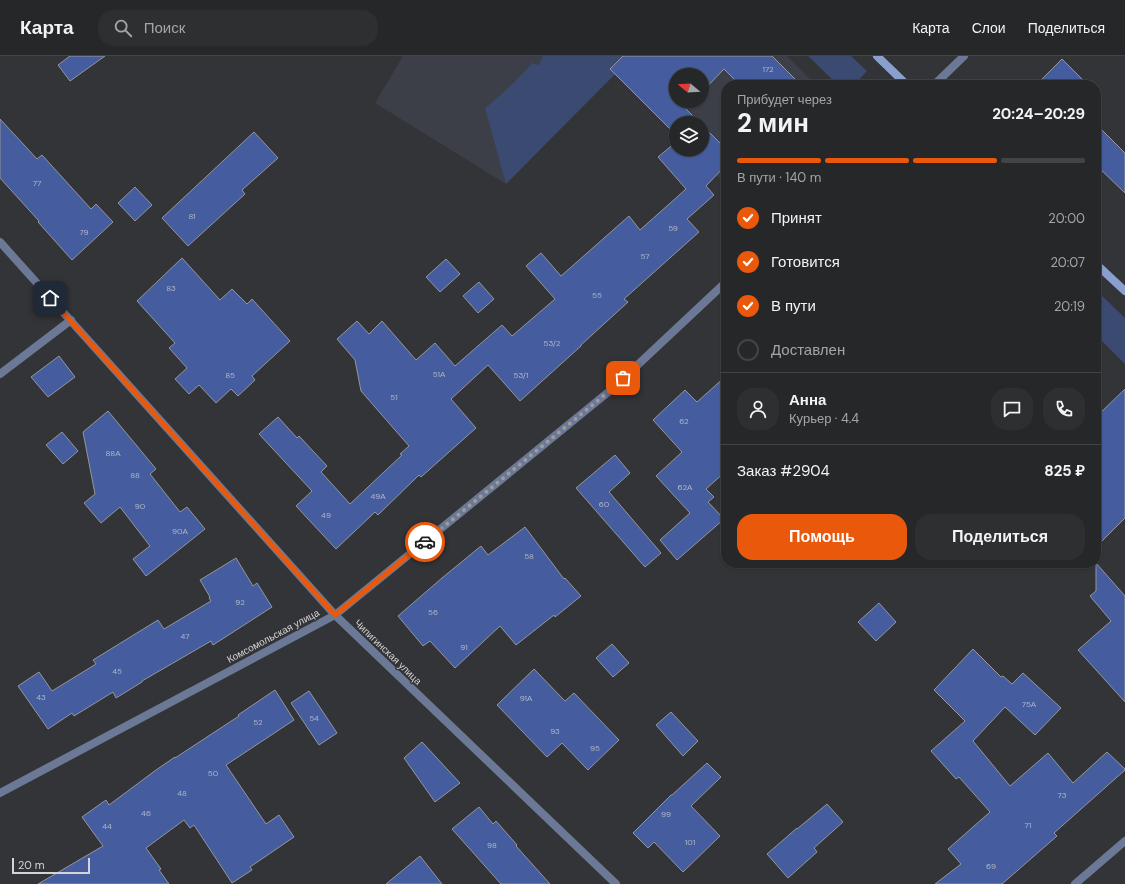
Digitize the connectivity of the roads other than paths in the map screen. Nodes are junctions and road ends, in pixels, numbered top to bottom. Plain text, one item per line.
1 (877, 56) edge
2 (964, 56) edge
3 (902, 80) edge
4 (939, 80) edge
5 (0, 242) edge
6 (1101, 269) edge
7 (721, 287) edge
8 (1125, 291) edge
9 (71, 320) junction
10 (0, 374) edge
11 (335, 615) junction
12 (0, 793) edge
13 (1125, 841) edge
14 (616, 884) edge
15 (1074, 884) edge

1 - 3 main road
2 - 4 street
5 - 9 street, Чипигинская улица
6 - 8 main road
7 - 11 street, Комсомольская улица
9 - 10 street
9 - 11 street, Чипигинская улица
11 - 12 street, Комсомольская улица
11 - 14 street, Чипигинская улица
13 - 15 street

